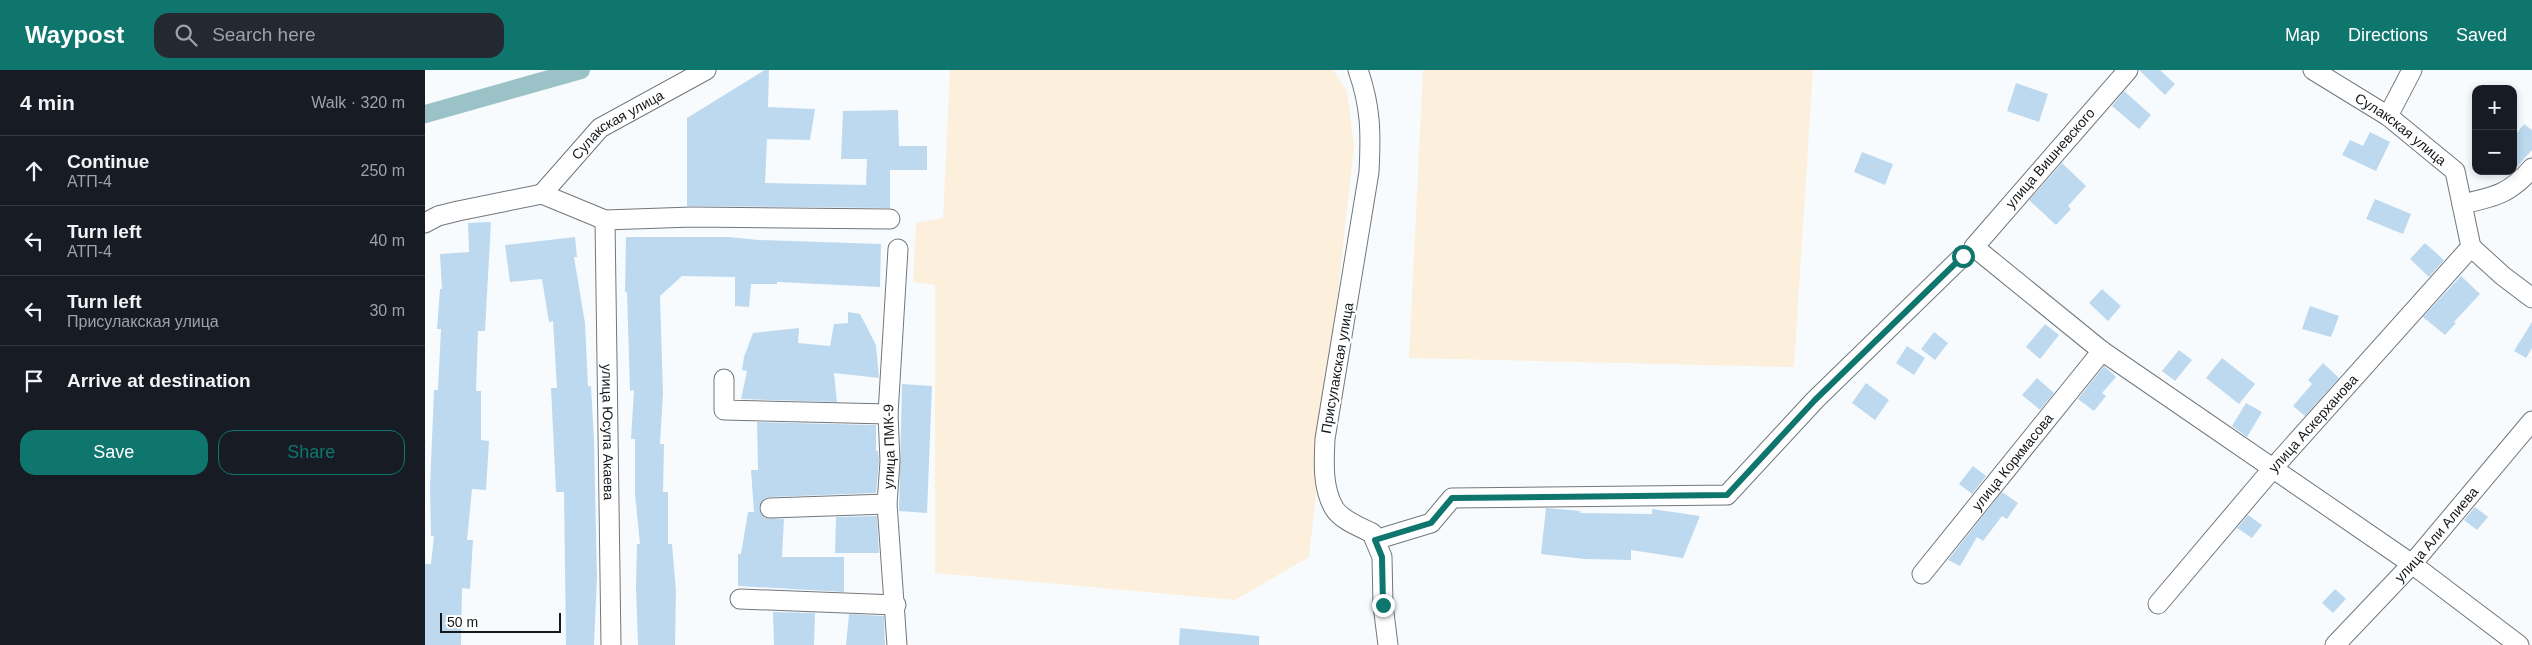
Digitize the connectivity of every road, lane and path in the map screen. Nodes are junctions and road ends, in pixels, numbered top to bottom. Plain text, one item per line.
1 (706, 70) edge
2 (1358, 70) edge
3 (2128, 70) edge
4 (2313, 70) edge
5 (2412, 70) edge
6 (2388, 116) junction
7 (2532, 168) edge
8 (542, 194) junction
9 (2463, 204) junction
10 (890, 219) dead end
11 (605, 220) junction
12 (425, 223) edge
13 (2471, 247) junction
14 (898, 249) dead end
15 (1968, 252) junction
16 (2532, 298) edge
17 (2102, 351) junction
18 (724, 379) dead end
19 (888, 414) junction
20 (2532, 421) edge
21 (2274, 467) junction
22 (887, 504) junction
23 (770, 508) dead end
24 (1375, 540) junction
25 (2412, 564) junction
26 (1922, 574) dead end
27 (740, 599) dead end
28 (2158, 604) dead end
29 (896, 605) junction
30 (611, 645) edge
31 (897, 645) edge
32 (1388, 645) edge
33 (2335, 645) edge
34 (2519, 645) edge

1 - 8 street, Сулакская улица
2 - 24 street, Присулакская улица
3 - 15 street, улица Вишневского
4 - 6 street, Сулакская улица
5 - 6 street
6 - 9 street, Сулакская улица
7 - 9 street
8 - 11 street
8 - 12 street
9 - 13 street, Сулакская улица
10 - 11 street
11 - 30 street, улица Юсупа Акаева
13 - 16 street
13 - 21 street, улица Аскерханова
14 - 19 street, улица ПМК-9
15 - 17 street
15 - 24 street, улица Вишневского
17 - 21 street
17 - 26 street, улица Коркмасова
18 - 19 street
19 - 22 street, улица ПМК-9
20 - 25 street, улица Али Алиева
21 - 25 street
21 - 28 street, улица Аскерханова
22 - 23 street
22 - 29 street, улица ПМК-9
24 - 32 street
25 - 33 street, улица Али Алиева
25 - 34 street
27 - 29 street
29 - 31 street, улица ПМК-9

